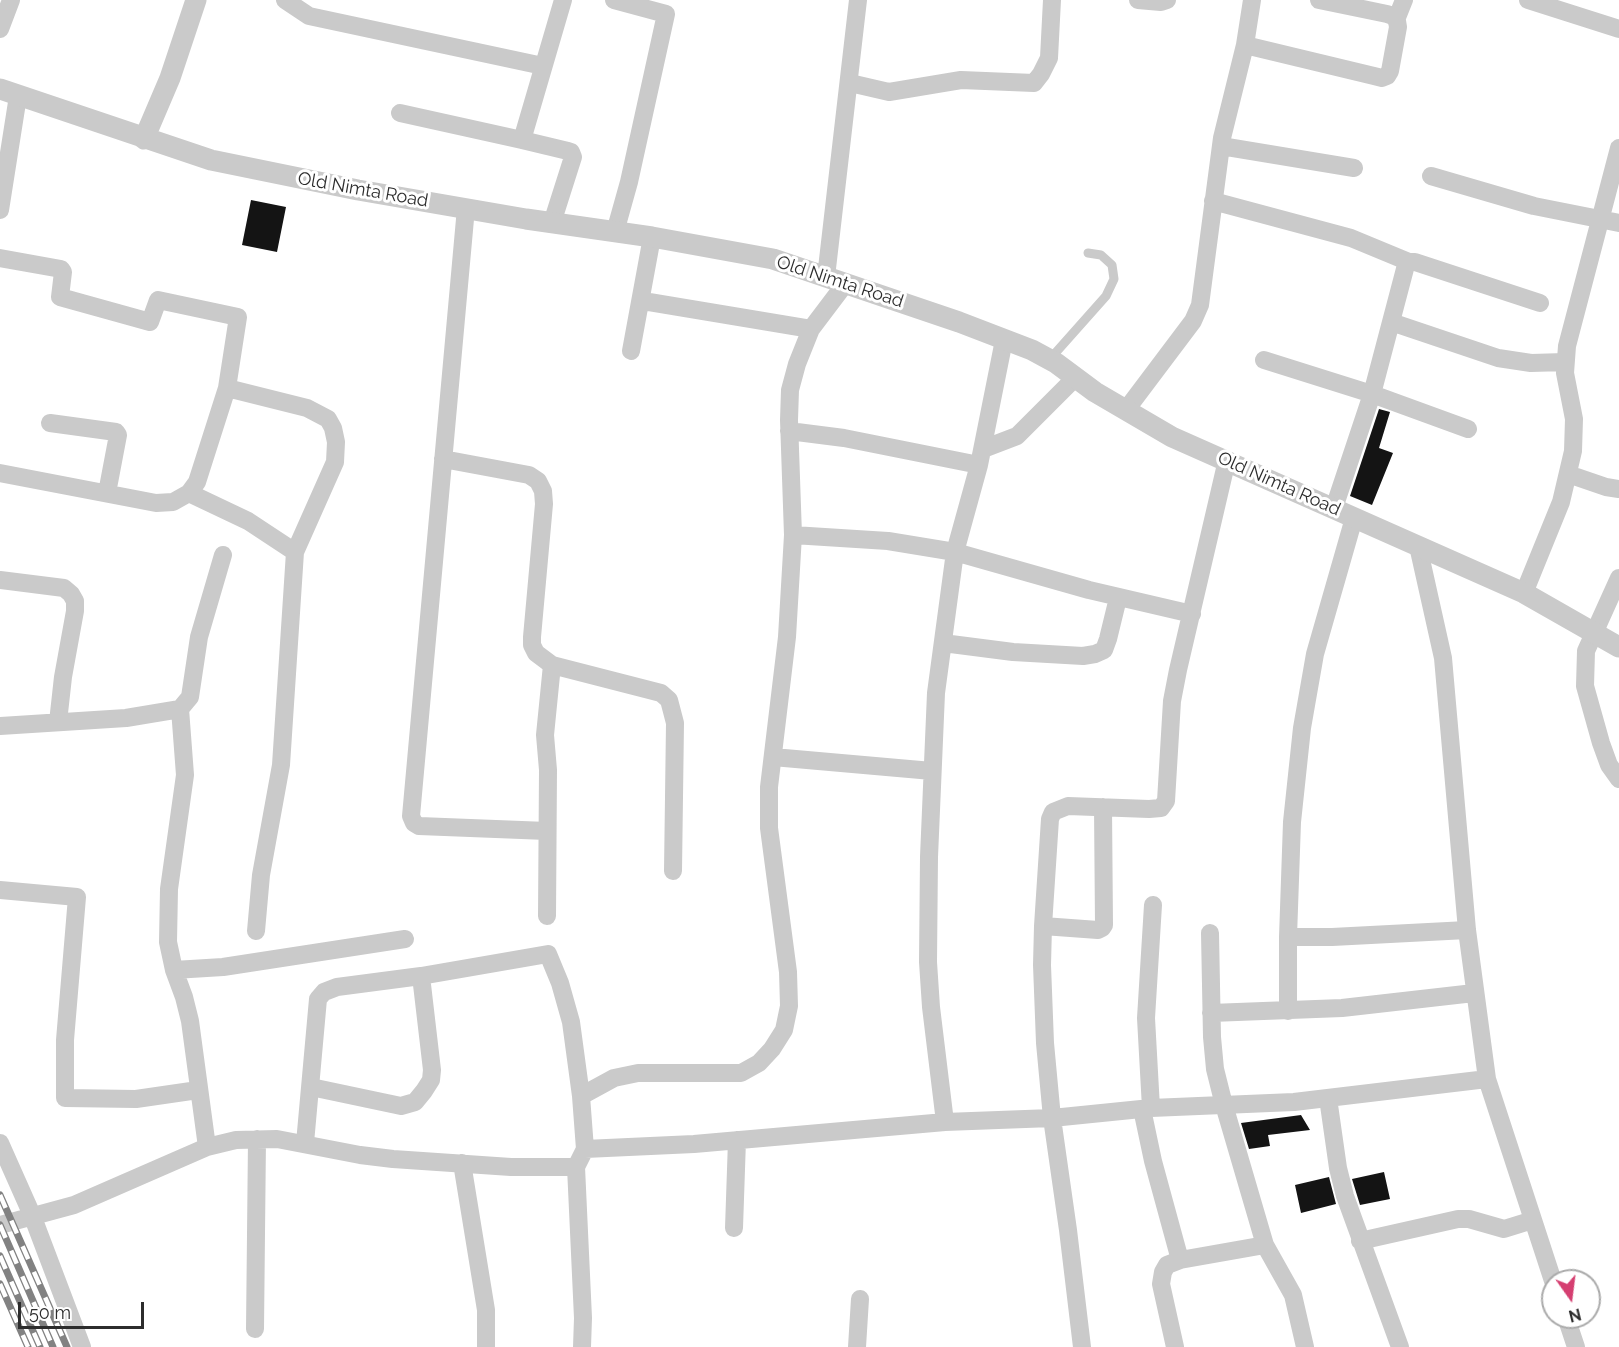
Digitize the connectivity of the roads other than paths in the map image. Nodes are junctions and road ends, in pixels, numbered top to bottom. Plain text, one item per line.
1 (196, 0) edge
2 (285, 0) edge
3 (563, 0) edge
4 (614, 0) edge
5 (858, 0) edge
6 (1052, 0) edge
7 (1138, 0) edge
8 (1167, 0) edge
9 (1252, 0) edge
10 (1319, 0) edge
11 (1404, 0) edge
12 (1527, 0) edge
13 (7, 2) edge
14 (668, 7) edge
15 (1396, 20) junction
16 (0, 29) edge
17 (1619, 29) edge
18 (1245, 45) junction
19 (543, 66) junction
20 (850, 83) junction
21 (9, 93) edge
22 (400, 113) dead end
23 (144, 139) junction
24 (522, 140) junction
25 (1221, 146) junction
26 (1619, 148) edge
27 (1354, 168) dead end
28 (1431, 176) dead end
29 (1213, 201) junction
30 (466, 208) junction
31 (0, 210) edge
32 (1600, 219) junction
33 (552, 223) junction
34 (1619, 223) edge
35 (615, 232) junction
36 (652, 237) junction
37 (1088, 253) dead end
38 (0, 258) edge
39 (1409, 262) junction
40 (836, 281) junction
41 (650, 302) dead end
42 (1540, 303) dead end
43 (1391, 322) junction
44 (811, 329) junction
45 (1004, 340) junction
46 (631, 351) dead end
47 (1050, 359) junction
48 (1264, 360) dead end
49 (1565, 362) junction
50 (1076, 377) junction
51 (227, 388) junction
52 (1372, 394) junction
53 (1126, 410) junction
54 (50, 423) dead end
55 (1468, 429) dead end
56 (789, 431) junction
57 (981, 457) junction
58 (443, 459) junction
59 (1227, 460) junction
60 (0, 472) edge
61 (1568, 474) junction
62 (1619, 489) edge
63 (189, 493) junction
64 (107, 494) junction
65 (1334, 508) junction
66 (1354, 518) junction
67 (793, 535) junction
68 (1418, 546) junction
69 (295, 552) junction
70 (955, 552) junction
71 (223, 555) dead end
72 (1619, 578) edge
73 (0, 580) edge
74 (1524, 593) junction
75 (1118, 598) junction
76 (1192, 614) junction
77 (1594, 632) junction
78 (943, 643) junction
79 (1619, 647) edge
80 (552, 665) junction
81 (180, 709) junction
82 (58, 722) junction
83 (0, 726) edge
84 (773, 757) junction
85 (932, 771) junction
86 (1619, 779) edge
87 (1103, 807) junction
88 (547, 831) junction
89 (673, 871) dead end
90 (0, 890) edge
91 (1153, 905) dead end
92 (547, 916) dead end
93 (1043, 926) junction
94 (1467, 930) junction
95 (256, 931) dead end
96 (1210, 933) dead end
97 (1288, 936) junction
98 (405, 939) dead end
99 (174, 970) junction
100 (421, 976) junction
101 (1474, 993) junction
102 (1288, 1011) junction
103 (1211, 1013) junction
104 (1487, 1079) junction
105 (311, 1087) junction
106 (198, 1089) junction
107 (581, 1096) junction
108 (1328, 1098) junction
109 (1224, 1105) junction
110 (1147, 1109) junction
111 (1052, 1118) junction
112 (945, 1122) junction
113 (256, 1139) junction
114 (737, 1140) junction
115 (0, 1143) edge
116 (304, 1143) junction
117 (207, 1147) junction
118 (585, 1149) junction
119 (462, 1163) junction
120 (576, 1167) junction
121 (32, 1215) junction
122 (1533, 1220) junction
123 (0, 1225) edge
124 (734, 1228) dead end
125 (1360, 1240) junction
126 (1265, 1245) junction
127 (1180, 1260) junction
128 (1550, 1269) edge
129 (860, 1299) dead end
130 (255, 1329) dead end
131 (1570, 1329) edge
132 (82, 1347) edge
133 (486, 1347) edge
134 (582, 1347) edge
135 (857, 1347) edge
136 (1082, 1347) edge
137 (1175, 1347) edge
138 (1305, 1347) edge
139 (1400, 1347) edge
140 (1576, 1347) edge

1 - 23 street
2 - 19 street
3 - 19 street
4 - 14 street
5 - 20 street
6 - 20 street
7 - 8 street
9 - 18 street
10 - 15 street
11 - 15 street
12 - 17 street
13 - 16 street
14 - 35 street
15 - 18 street
18 - 25 street
19 - 24 street
20 - 40 street
21 - 23 street, Old Nimta Road
21 - 31 street
22 - 24 street
23 - 30 street, Old Nimta Road
24 - 33 street
25 - 27 street
25 - 29 street
26 - 32 street
28 - 32 street
29 - 39 street
29 - 53 street
30 - 33 street, Old Nimta Road
30 - 58 street
32 - 34 street
32 - 49 street
33 - 35 street, Old Nimta Road
35 - 36 street, Old Nimta Road
36 - 40 street, Old Nimta Road
36 - 46 street
37 - 47 lane
38 - 51 street
39 - 42 street
39 - 43 street
40 - 44 street
40 - 45 street, Old Nimta Road
41 - 44 street
43 - 49 street
43 - 52 street
44 - 56 street
45 - 47 street, Old Nimta Road
45 - 57 street
47 - 50 street, Old Nimta Road
48 - 52 street
49 - 61 street
50 - 53 street, Old Nimta Road
50 - 57 street
51 - 63 street
51 - 69 street
52 - 55 street
52 - 65 street
53 - 59 street, Old Nimta Road
54 - 64 street
56 - 57 street
56 - 67 street
57 - 70 street
58 - 80 street
58 - 88 street
59 - 65 street, Old Nimta Road
59 - 76 street
60 - 64 street
61 - 62 street
61 - 74 street
63 - 64 street
63 - 69 street
65 - 66 street, Old Nimta Road
66 - 68 street, Old Nimta Road
66 - 97 street
67 - 70 street
67 - 84 street
68 - 74 street, Old Nimta Road
68 - 94 street
69 - 95 street
70 - 75 street
70 - 78 street
71 - 81 street
72 - 77 street
73 - 82 street
74 - 77 street, Old Nimta Road
75 - 76 street
75 - 78 street
76 - 87 street
77 - 79 street, Old Nimta Road
77 - 86 street
78 - 85 street
80 - 88 street
80 - 89 street
81 - 82 street
81 - 99 street
82 - 83 street
84 - 85 street
84 - 107 street
85 - 112 street
87 - 93 street
87 - 93 street
88 - 92 street
90 - 106 street
91 - 110 street
93 - 111 street
94 - 97 street
94 - 101 street
96 - 103 street
97 - 102 street
98 - 99 street
99 - 106 street
100 - 105 street
100 - 105 street
100 - 107 street
101 - 102 street
101 - 104 street
102 - 103 street
103 - 109 street
104 - 108 street
104 - 122 street
105 - 116 street
106 - 117 street
107 - 118 street
108 - 109 street
108 - 125 street
109 - 110 street
109 - 126 street
110 - 111 street
110 - 127 street
111 - 112 street
111 - 136 street
112 - 114 street
113 - 116 street
113 - 117 street
113 - 130 street
114 - 118 street
114 - 124 street
115 - 121 street
116 - 119 street
117 - 121 street
118 - 120 street
119 - 120 street
119 - 133 street
120 - 134 street
121 - 123 street
121 - 132 street
122 - 125 street
122 - 128 street
125 - 139 street
126 - 127 street
126 - 138 street
127 - 137 street
129 - 135 street
131 - 140 street

